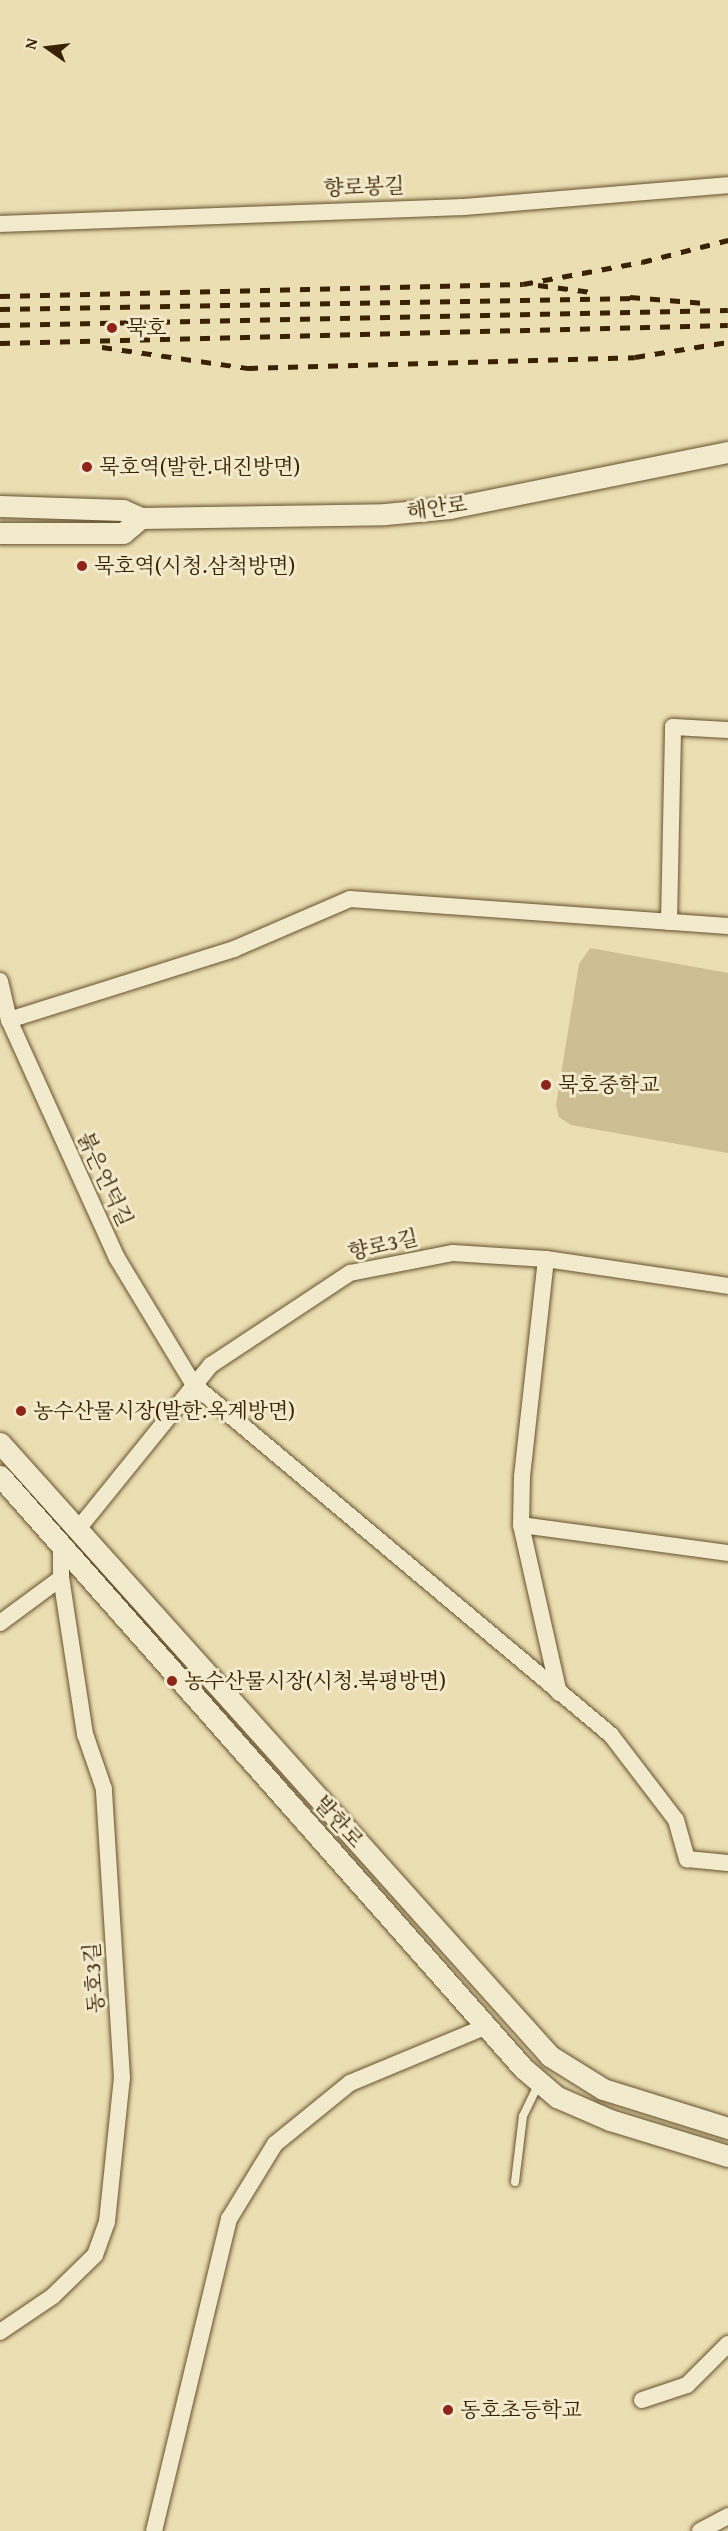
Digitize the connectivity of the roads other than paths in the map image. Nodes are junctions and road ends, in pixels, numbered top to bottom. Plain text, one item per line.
1 (728, 185) edge
2 (0, 224) edge
3 (728, 452) edge
4 (0, 506) edge
5 (141, 518) junction
6 (0, 533) edge
7 (728, 730) edge
8 (669, 922) junction
9 (728, 926) edge
10 (0, 981) edge
11 (9, 1020) junction
12 (546, 1259) junction
13 (728, 1287) edge
14 (194, 1385) junction
15 (0, 1443) edge
16 (0, 1476) edge
17 (521, 1525) junction
18 (78, 1529) junction
19 (62, 1545) junction
20 (728, 1553) edge
21 (61, 1578) junction
22 (0, 1623) edge
23 (559, 1693) junction
24 (728, 1863) edge
25 (512, 2015) junction
26 (487, 2026) junction
27 (539, 2083) junction
28 (728, 2128) edge
29 (728, 2156) edge
30 (515, 2182) dead end
31 (0, 2332) edge
32 (728, 2344) edge
33 (642, 2400) dead end
34 (728, 2516) edge
35 (154, 2531) edge
36 (700, 2531) edge

1 - 2 street, 향로봉길
3 - 5 street, 해안로
4 - 5 street, 해안로
5 - 6 street
7 - 8 street
8 - 9 street
8 - 11 street
10 - 11 street, 붉은언덕길
11 - 14 street, 붉은언덕길
12 - 13 street, 향로3길
12 - 14 street, 향로3길
12 - 17 street
14 - 18 street, 향로3길
14 - 23 street, 붉은언덕길
15 - 18 street, 발한로
16 - 19 street, 발한로
17 - 20 street
17 - 23 street
18 - 19 street
18 - 25 street, 발한로
19 - 21 street, 동호3길
19 - 26 street, 발한로
21 - 22 street
21 - 31 street, 동호3길
23 - 24 street, 붉은언덕길
25 - 26 street
25 - 28 street, 발한로
26 - 27 street, 발한로
26 - 35 street
27 - 29 street, 발한로
27 - 30 lane
32 - 33 street
34 - 36 street

